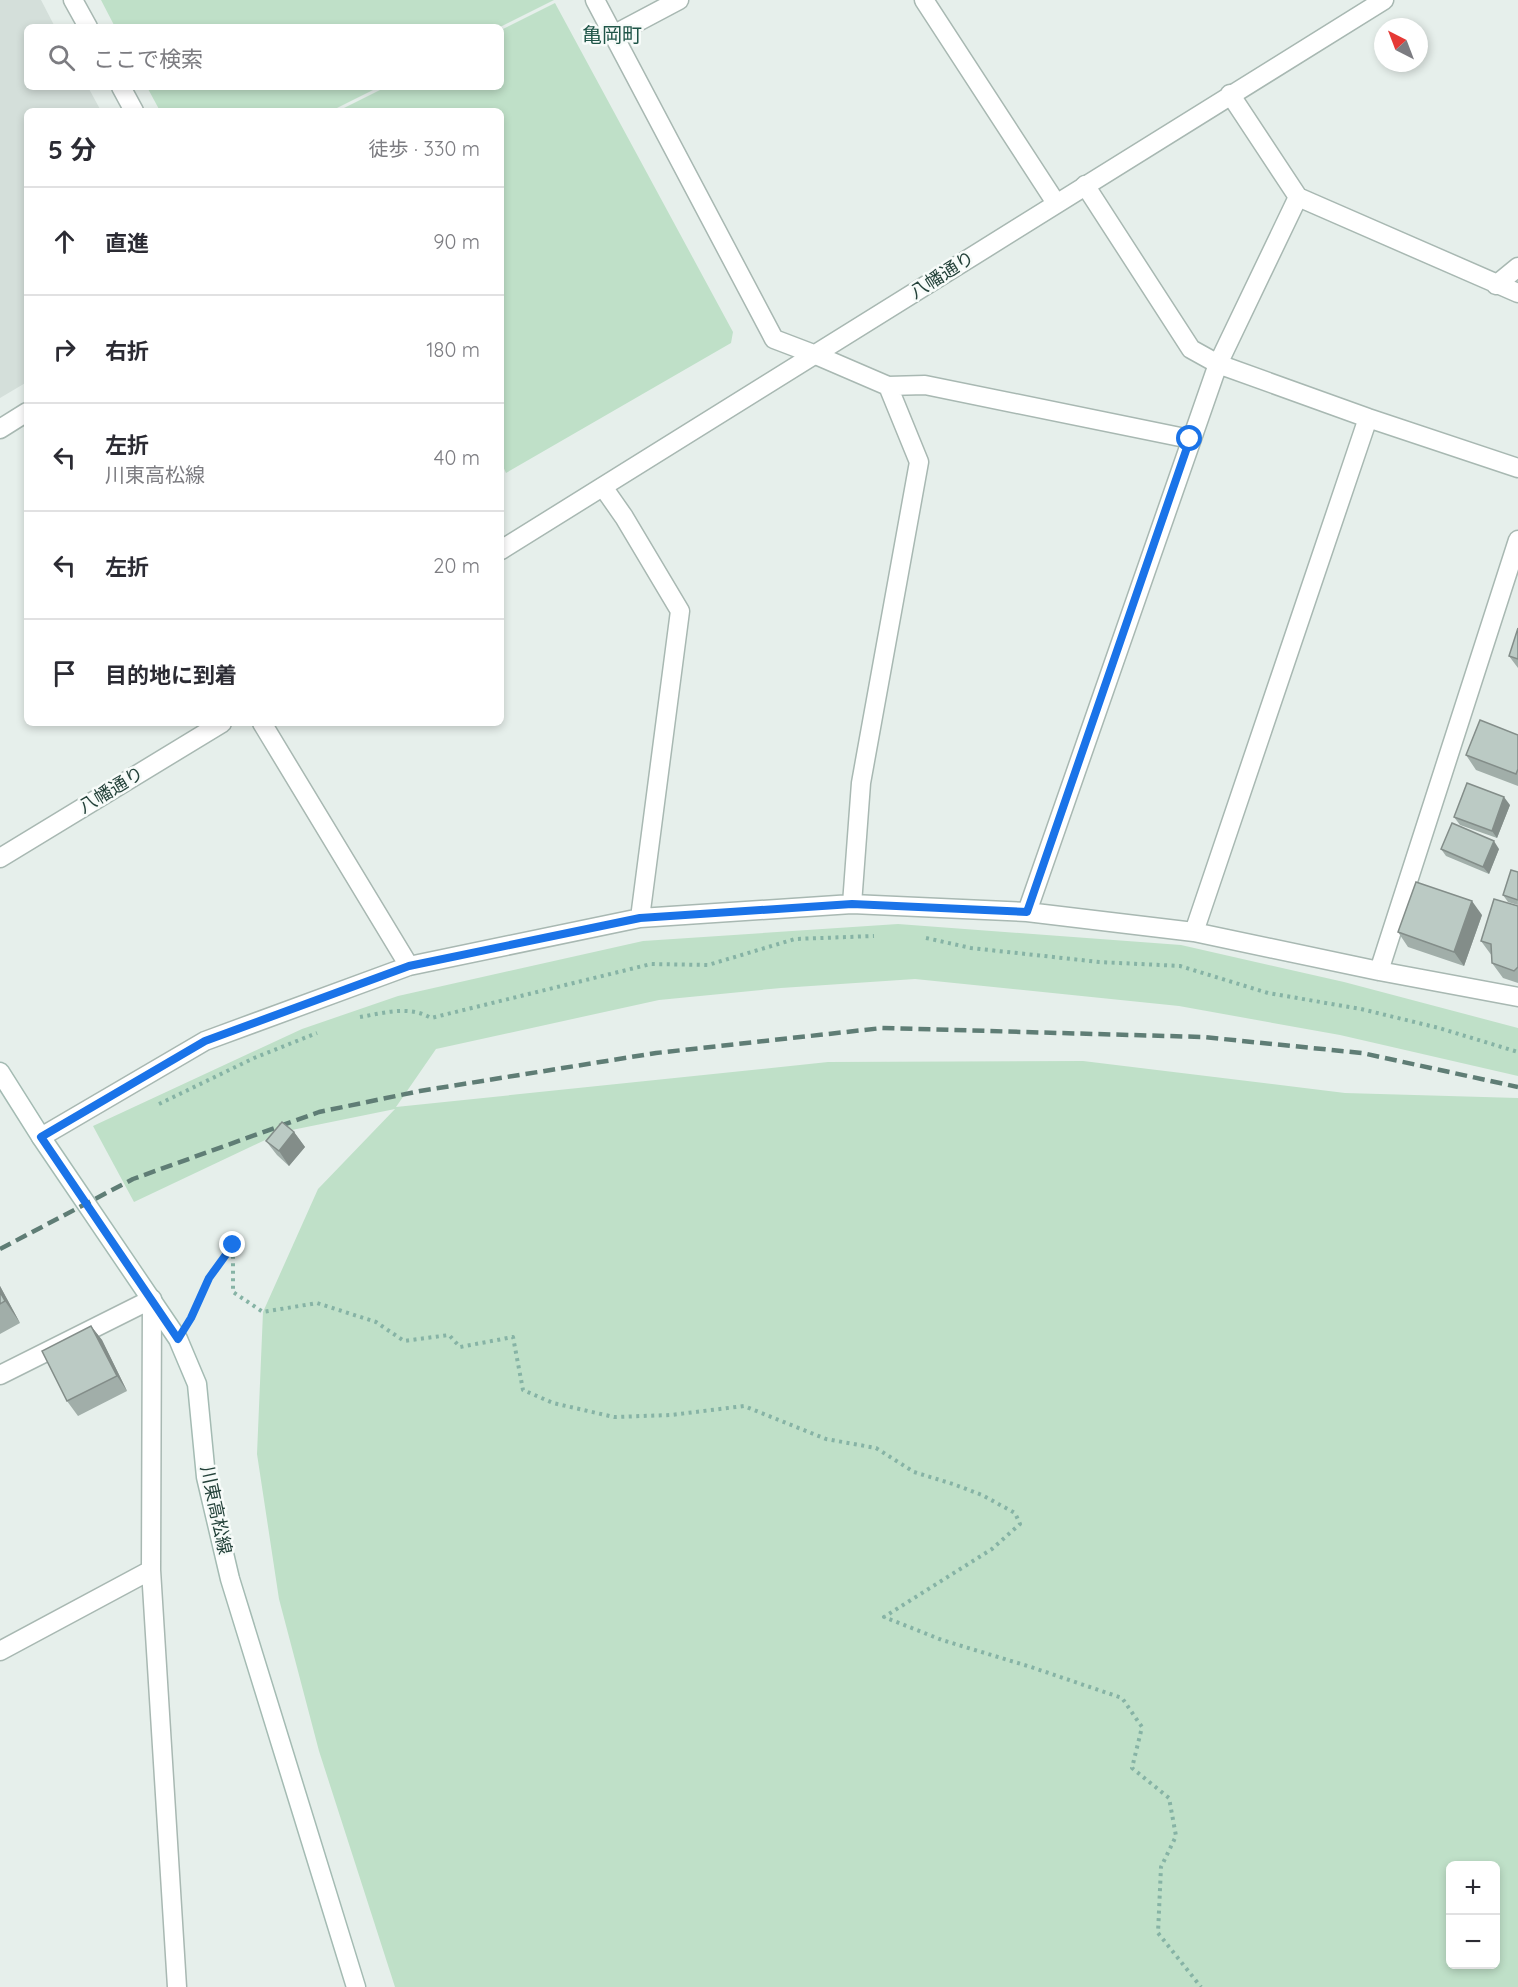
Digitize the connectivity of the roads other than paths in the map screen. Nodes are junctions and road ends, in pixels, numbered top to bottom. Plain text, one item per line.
1 (73, 0) edge
2 (594, 0) edge
3 (679, 0) edge
4 (924, 0) edge
5 (1384, 0) edge
6 (86, 24) edge
7 (613, 35) junction
8 (123, 90) edge
9 (1230, 94) junction
10 (132, 108) edge
11 (1085, 185) junction
12 (1298, 197) junction
13 (1056, 203) junction
14 (1518, 267) edge
15 (1496, 285) junction
16 (1518, 293) edge
17 (816, 355) junction
18 (1218, 364) junction
19 (888, 386) junction
20 (24, 414) edge
21 (1368, 418) junction
22 (0, 429) edge
23 (1190, 439) junction
24 (1518, 468) edge
25 (603, 488) junction
26 (1518, 540) edge
27 (504, 548) edge
28 (217, 726) edge
29 (263, 726) edge
30 (0, 858) edge
31 (852, 904) junction
32 (1027, 912) junction
33 (640, 918) junction
34 (1194, 932) junction
35 (409, 966) junction
36 (1379, 971) junction
37 (1518, 997) edge
38 (0, 1072) edge
39 (41, 1137) junction
40 (152, 1299) junction
41 (0, 1375) edge
42 (151, 1570) junction
43 (0, 1651) edge
44 (177, 1987) edge
45 (356, 1987) edge

1 - 6 street
2 - 7 street
3 - 7 street
4 - 13 street
5 - 9 street, 八幡通り
7 - 17 street
8 - 10 street
9 - 11 street, 八幡通り
9 - 12 street
11 - 13 street, 八幡通り
11 - 18 street
12 - 15 street
12 - 18 street
13 - 17 street, 八幡通り
14 - 15 street
15 - 16 street
17 - 19 street
17 - 25 street, 八幡通り
18 - 21 street
18 - 23 street
19 - 23 street
19 - 31 street
20 - 22 street
21 - 24 street
21 - 34 street
23 - 32 street
25 - 27 street, 八幡通り
25 - 33 street
26 - 36 street
28 - 30 street, 八幡通り
29 - 35 street
31 - 32 street
31 - 33 street
32 - 34 street
33 - 35 street
34 - 36 street
35 - 39 street
36 - 37 street
38 - 39 street, 川東高松線
39 - 40 street, 川東高松線
40 - 41 street
40 - 42 street
40 - 45 street, 川東高松線
42 - 43 street
42 - 44 street

